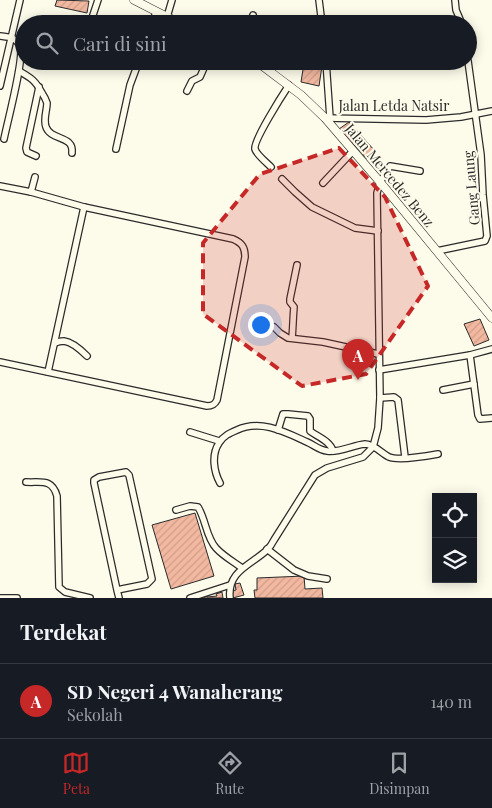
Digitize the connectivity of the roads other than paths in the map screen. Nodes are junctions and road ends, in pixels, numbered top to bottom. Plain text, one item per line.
1 (20, 0) edge
2 (98, 0) edge
3 (134, 0) edge
4 (172, 0) edge
5 (319, 0) edge
6 (455, 0) edge
7 (156, 12) junction
8 (17, 15) edge
9 (93, 15) edge
10 (155, 15) edge
11 (162, 15) edge
12 (167, 15) edge
13 (321, 15) edge
14 (458, 15) edge
15 (15, 23) edge
16 (0, 36) edge
17 (12, 37) junction
18 (15, 40) edge
19 (136, 70) edge
20 (203, 70) edge
21 (268, 70) edge
22 (326, 70) edge
23 (469, 70) edge
24 (19, 71) joint
25 (289, 85) junction
26 (0, 86) edge
27 (38, 87) junction
28 (187, 91) dead end
29 (492, 111) edge
30 (475, 114) junction
31 (327, 118) junction
32 (4, 139) dead end
33 (116, 149) dead end
34 (353, 151) junction
35 (72, 153) dead end
36 (36, 156) dead end
37 (270, 167) dead end
38 (420, 171) dead end
39 (35, 177) dead end
40 (282, 179) dead end
41 (380, 182) junction
42 (323, 183) dead end
43 (0, 186) edge
44 (31, 192) junction
45 (84, 207) junction
46 (378, 231) junction
47 (437, 251) junction
48 (297, 266) dead end
49 (488, 309) edge
50 (492, 318) edge
51 (274, 327) dead end
52 (292, 338) junction
53 (55, 343) junction
54 (492, 349) edge
55 (378, 354) junction
56 (470, 355) junction
57 (87, 356) dead end
58 (0, 362) edge
59 (379, 370) junction
60 (48, 372) junction
61 (474, 384) junction
62 (443, 390) dead end
63 (380, 398) junction
64 (492, 418) edge
65 (278, 430) junction
66 (190, 432) dead end
67 (219, 442) junction
68 (373, 447) junction
69 (333, 451) junction
70 (438, 454) dead end
71 (405, 458) junction
72 (26, 482) dead end
73 (220, 483) dead end
74 (176, 510) dead end
75 (267, 549) junction
76 (242, 568) junction
77 (327, 578) dead end
78 (230, 585) junction
79 (117, 590) junction
80 (0, 598) edge
81 (12, 598) edge
82 (17, 598) edge
83 (90, 598) edge
84 (119, 598) edge
85 (190, 598) edge
86 (230, 598) edge

1 - 8 street
2 - 9 street
3 - 7 main road
4 - 12 street
5 - 13 street
6 - 14 street
7 - 10 street
7 - 11 main road
15 - 17 street
16 - 17 street
17 - 18 street
17 - 26 street
19 - 33 street
20 - 28 street
21 - 25 main road, Jalan Mercedez Benz
22 - 31 street
23 - 30 street
24 - 27 street
24 - 32 street
25 - 31 main road, Jalan Mercedez Benz
25 - 37 street
27 - 35 street
27 - 36 street
29 - 30 street, Jalan Letda Natsir
30 - 31 street, Jalan Letda Natsir
30 - 47 street, Gang Laung
31 - 34 main road, Jalan Mercedez Benz
34 - 41 main road, Jalan Mercedez Benz
34 - 42 street
38 - 41 street
39 - 44 street
40 - 46 street
41 - 46 street
41 - 47 main road, Jalan Mercedez Benz
43 - 44 street
44 - 45 street
45 - 53 street
45 - 60 street
46 - 55 street
47 - 49 main road, Jalan Mercedez Benz
48 - 52 street
49 - 50 main road, Jalan Mercedez Benz
51 - 52 street
52 - 55 street
53 - 57 street
53 - 60 street
54 - 56 street
55 - 59 street
56 - 59 street
56 - 61 street
58 - 60 street
59 - 63 street
61 - 62 street
61 - 64 street
63 - 68 street
63 - 71 street
65 - 67 street
65 - 69 street
65 - 69 street
66 - 67 street
67 - 73 street
68 - 69 street
68 - 71 street
68 - 75 street
70 - 71 street
72 - 83 street
74 - 76 street
75 - 76 street
75 - 77 street
76 - 78 street
78 - 85 street
78 - 86 street
79 - 79 street
79 - 84 street
80 - 81 street
81 - 82 street

